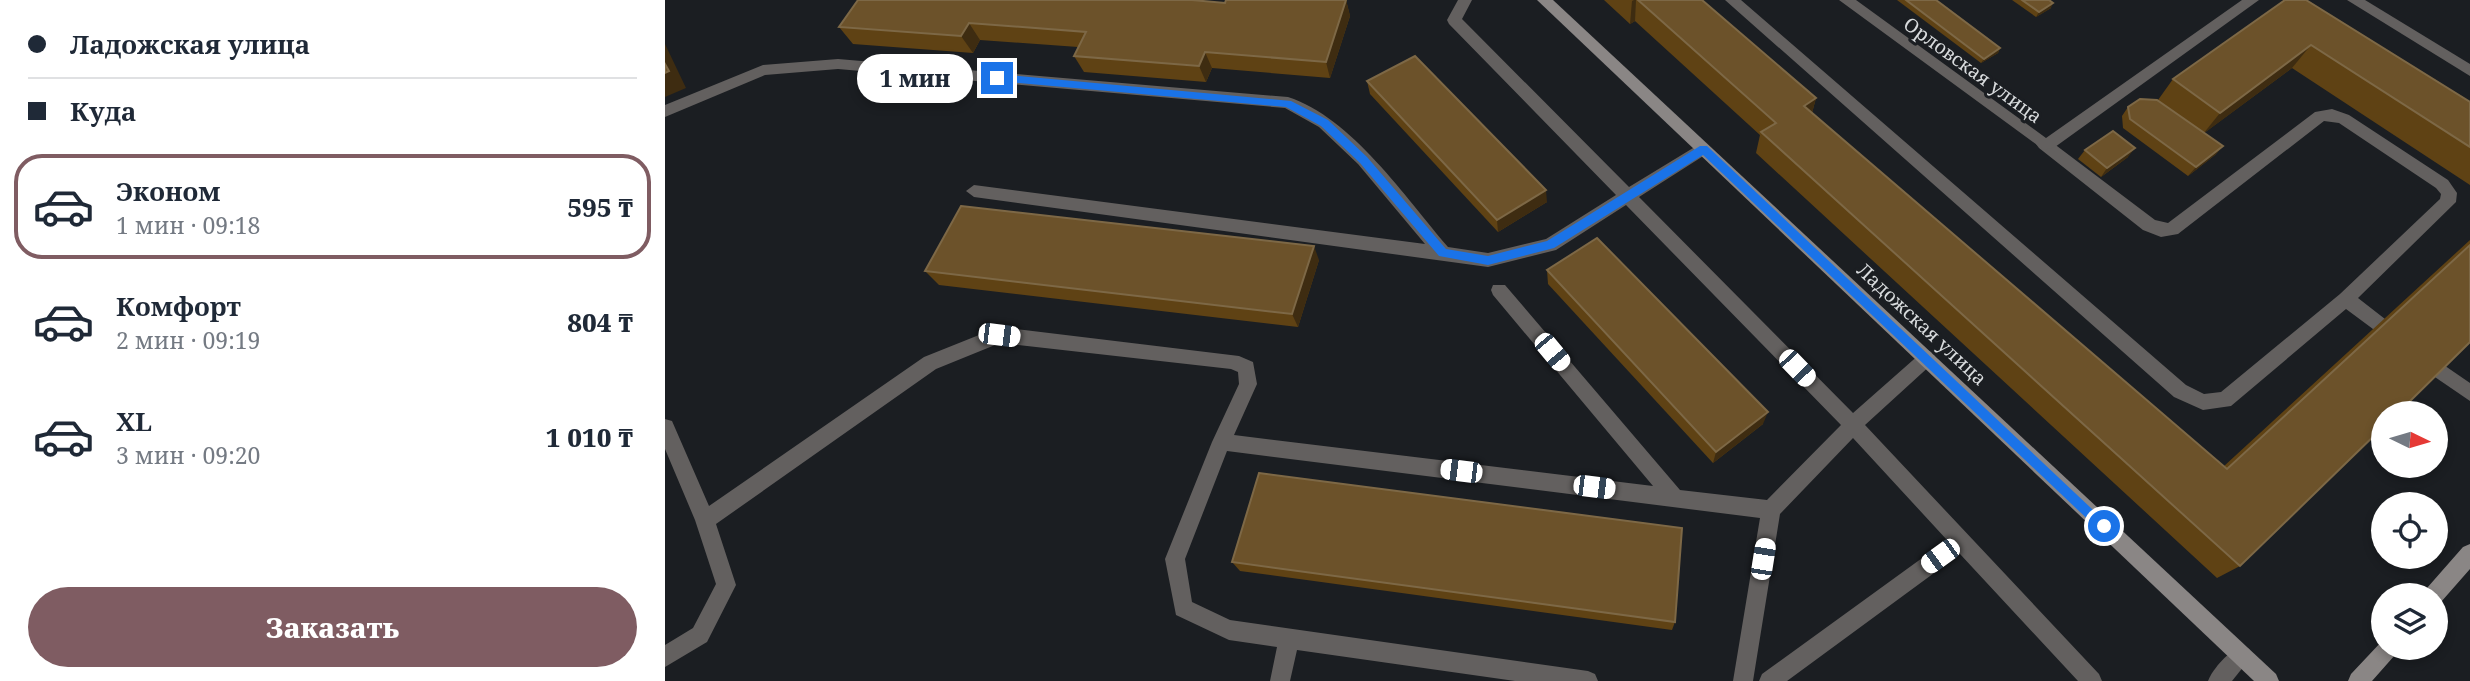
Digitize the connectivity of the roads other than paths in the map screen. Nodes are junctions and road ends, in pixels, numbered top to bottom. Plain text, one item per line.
1 (1465, 0) edge
2 (1544, 0) edge
3 (1732, 0) edge
4 (1846, 0) edge
5 (2252, 0) edge
6 (2354, 0) edge
7 (2470, 71) edge
8 (665, 111) edge
9 (2044, 144) junction
10 (1703, 149) junction
11 (974, 191) dead end
12 (1628, 196) junction
13 (1443, 253) junction
14 (1499, 290) dead end
15 (2346, 299) junction
16 (2379, 324) dead end
17 (1927, 358) junction
18 (2435, 367) edge
19 (2470, 393) edge
20 (1853, 425) junction
21 (665, 427) edge
22 (1221, 442) junction
23 (1674, 497) junction
24 (1771, 510) junction
25 (705, 520) junction
26 (1962, 541) junction
27 (2470, 554) edge
28 (2445, 583) edge
29 (1290, 639) junction
30 (2242, 656) junction
31 (665, 657) edge
32 (2377, 660) edge
33 (1280, 681) edge
34 (1588, 681) edge
35 (1743, 681) edge
36 (1769, 681) edge
37 (2092, 681) edge
38 (2218, 681) edge
39 (2269, 681) edge
40 (2358, 681) edge

1 - 12 street
2 - 10 main road, Ладожская улица
3 - 15 street
4 - 9 street, Орловская улица
5 - 9 street, Орловская улица
6 - 7 street
8 - 13 street
9 - 15 street
10 - 12 street
10 - 17 main road, Ладожская улица
11 - 13 street
12 - 13 street
12 - 20 street
14 - 23 street
15 - 16 street
17 - 20 street
17 - 30 main road, Ладожская улица
18 - 19 street
20 - 24 street
20 - 26 street
21 - 25 street
22 - 23 street
22 - 25 street
22 - 29 street
23 - 24 street
24 - 35 street
25 - 31 street
26 - 36 street
26 - 37 street
27 - 28 main road
29 - 33 street
29 - 34 street
30 - 38 street
30 - 39 main road, Ладожская улица
32 - 40 main road

